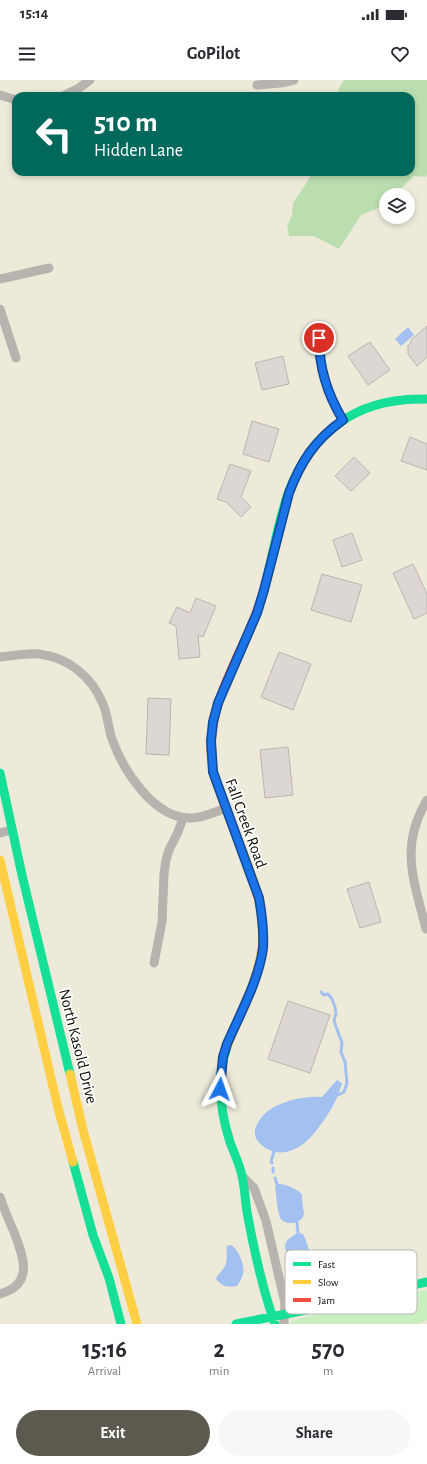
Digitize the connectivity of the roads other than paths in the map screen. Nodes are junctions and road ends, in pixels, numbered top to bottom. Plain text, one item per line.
1 (90, 80) edge
2 (294, 80) edge
3 (257, 85) dead end
4 (71, 92) edge
5 (0, 95) edge
6 (12, 99) edge
7 (49, 268) dead end
8 (0, 278) edge
9 (0, 309) edge
10 (319, 338) dead end
11 (16, 358) dead end
12 (427, 399) edge
13 (343, 420) junction
14 (0, 657) edge
15 (0, 773) edge
16 (427, 800) edge
17 (226, 808) junction
18 (182, 818) junction
19 (12, 830) junction
20 (0, 833) edge
21 (0, 860) edge
22 (426, 930) dead end
23 (154, 963) dead end
24 (243, 1177) junction
25 (0, 1197) edge
26 (427, 1282) edge
27 (417, 1285) edge
28 (0, 1294) edge
29 (303, 1314) edge
30 (284, 1319) edge
31 (273, 1320) edge
32 (121, 1324) edge
33 (137, 1324) edge
34 (236, 1324) edge

1 - 4 street
2 - 3 street
5 - 6 street
7 - 8 street
9 - 11 street
10 - 13 street
12 - 13 street, Fall Creek Road
13 - 17 street, Fall Creek Road
14 - 18 street
15 - 19 street, North Kasold Drive
16 - 22 street
17 - 18 street
17 - 24 street, Fall Creek Road
18 - 23 street
19 - 20 street
19 - 33 street, North Kasold Drive
21 - 32 street
24 - 30 street, Fall Creek Road
24 - 31 street, Fall Creek Road
25 - 28 street
26 - 27 street
29 - 30 street
30 - 31 street
31 - 34 street

